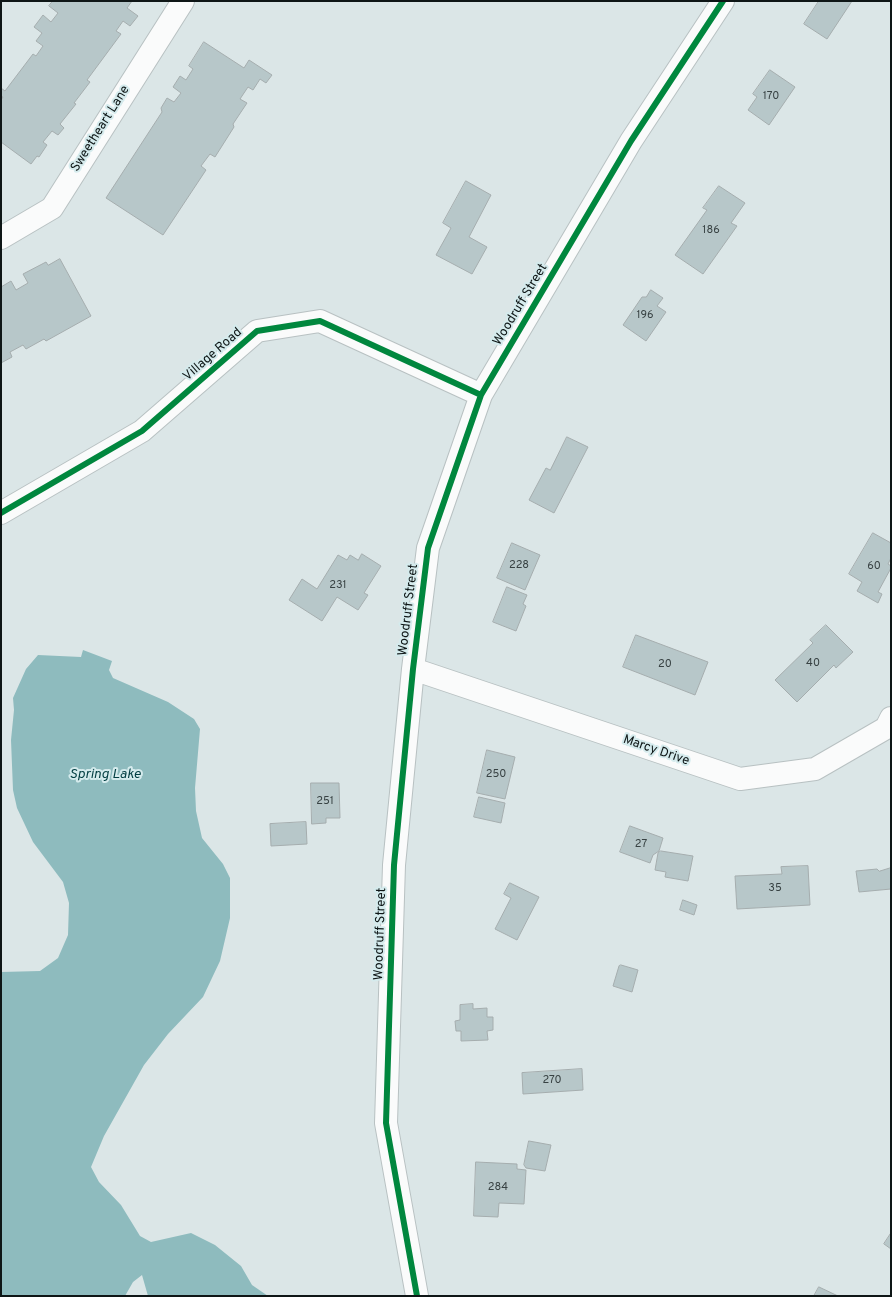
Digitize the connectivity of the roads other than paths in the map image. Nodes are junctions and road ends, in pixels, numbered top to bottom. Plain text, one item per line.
1 (182, 1) edge
2 (724, 1) edge
3 (1, 238) edge
4 (480, 395) junction
5 (1, 513) edge
6 (413, 669) junction
7 (891, 718) edge
8 (417, 1296) edge

1 - 3 street, Sweetheart Lane
2 - 4 street, Woodruff Street
4 - 5 street, Village Road
4 - 6 street, Woodruff Street
6 - 7 street, Marcy Drive
6 - 8 street, Woodruff Street

